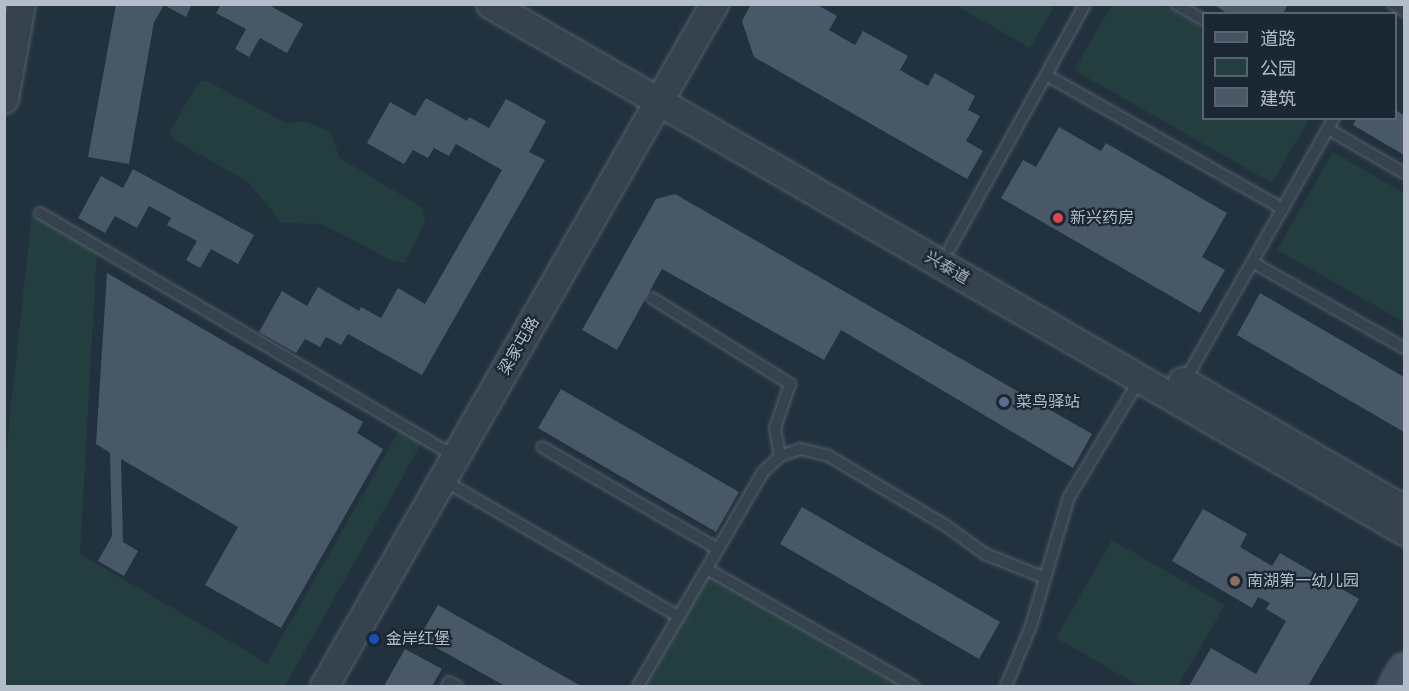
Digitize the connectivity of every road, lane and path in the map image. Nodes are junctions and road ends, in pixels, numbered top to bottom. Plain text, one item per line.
1 (21, 4) edge
2 (490, 4) edge
3 (525, 4) edge
4 (714, 4) edge
5 (1085, 4) edge
6 (1176, 4) edge
7 (1202, 19) edge
8 (1048, 76) junction
9 (663, 94) junction
10 (4, 99) edge
11 (1333, 120) edge
12 (1328, 129) junction
13 (1404, 173) edge
14 (1283, 209) junction
15 (40, 213) dead end
16 (950, 248) junction
17 (1252, 262) junction
18 (652, 298) dead end
19 (1404, 348) edge
20 (1140, 379) junction
21 (1184, 383) junction
22 (542, 447) dead end
23 (456, 456) junction
24 (780, 456) junction
25 (442, 480) junction
26 (1404, 509) edge
27 (1404, 531) edge
28 (718, 549) junction
29 (706, 569) junction
30 (1045, 578) junction
31 (679, 617) junction
32 (1404, 669) edge
33 (324, 687) edge
34 (447, 687) edge
35 (457, 687) edge
36 (638, 687) edge
37 (913, 687) edge
38 (1006, 687) edge
39 (1394, 687) edge

1 - 10 street
2 - 9 street, 兴泰道
3 - 9 street, 兴泰道
4 - 9 street, 梁家屯路
5 - 8 lane
6 - 7 lane
8 - 14 lane
8 - 16 lane
9 - 16 street, 兴泰道
9 - 20 street, 兴泰道
9 - 23 street, 梁家屯路
11 - 12 lane
12 - 13 lane
12 - 14 lane
14 - 17 lane
15 - 23 lane
16 - 21 street, 兴泰道
17 - 19 lane
17 - 21 lane
18 - 24 lane
20 - 27 street, 兴泰道
20 - 30 lane
21 - 26 street, 兴泰道
22 - 28 lane
23 - 25 street, 梁家屯路
24 - 28 lane
24 - 30 lane
25 - 31 lane
25 - 33 street, 梁家屯路
28 - 29 lane
29 - 31 lane
29 - 37 lane
30 - 38 lane
31 - 36 lane
32 - 39 main road
34 - 35 lane

